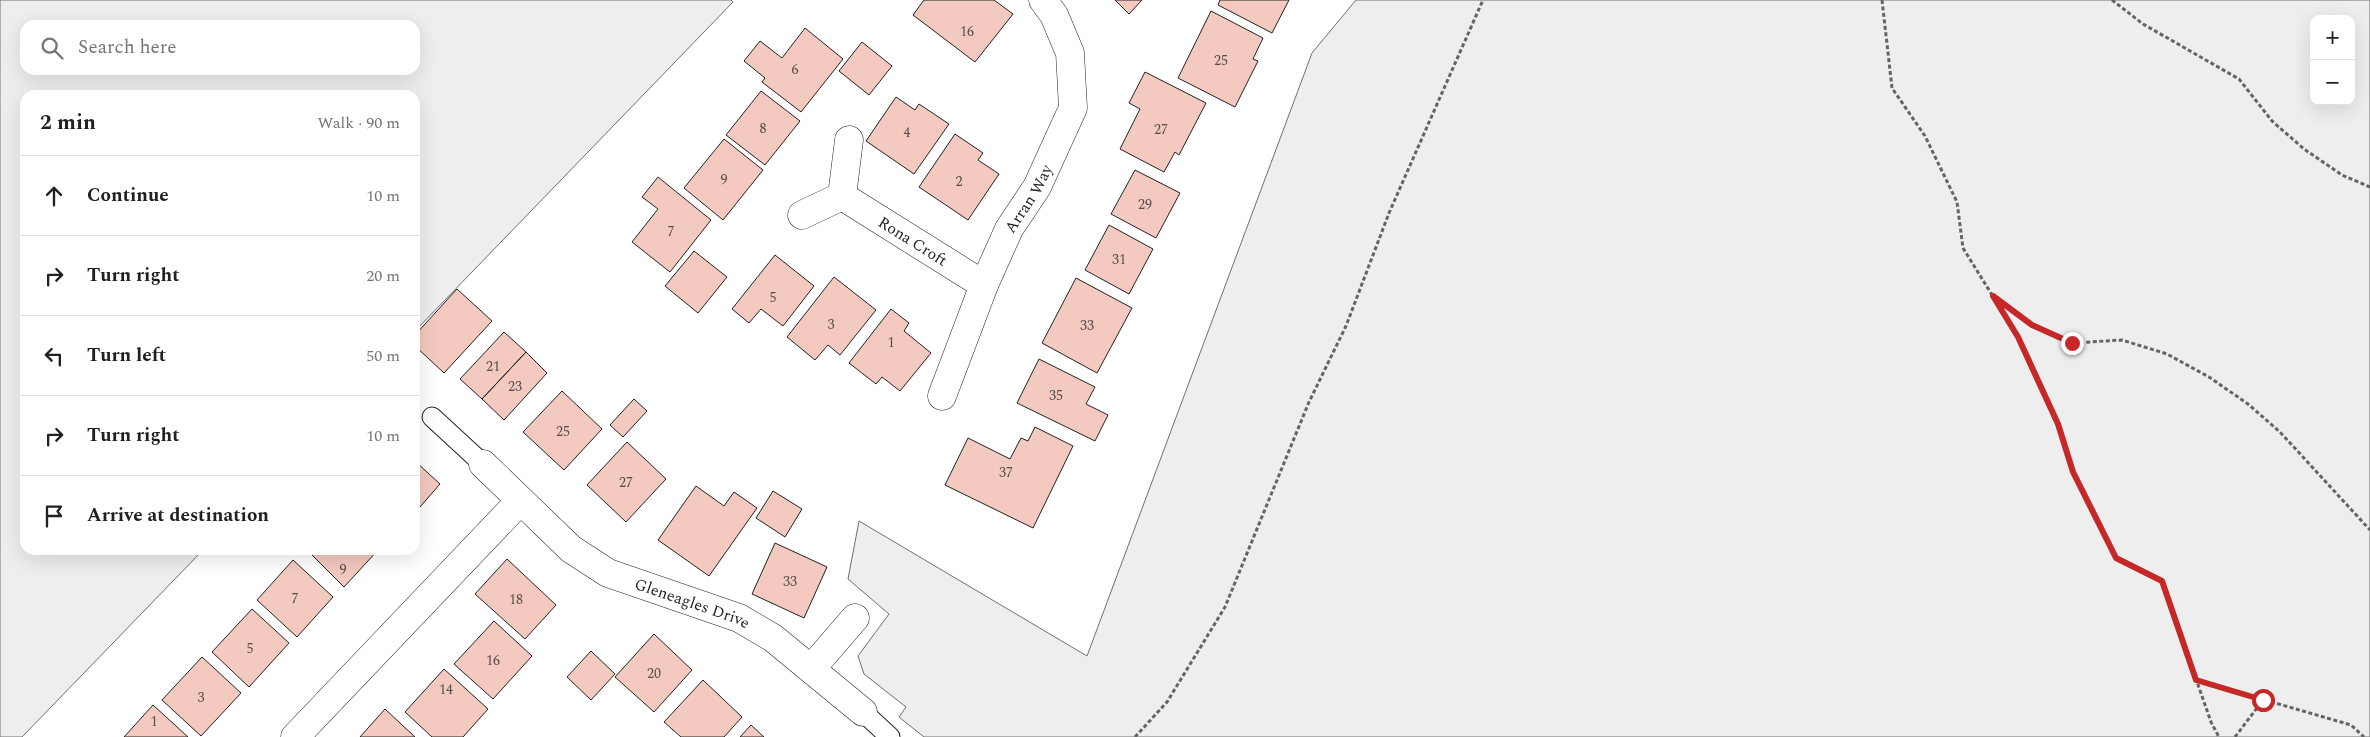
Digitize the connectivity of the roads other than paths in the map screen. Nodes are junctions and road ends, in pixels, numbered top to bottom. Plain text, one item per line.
1 (1043, 0) edge
2 (849, 140) dead end
3 (842, 196) junction
4 (802, 215) dead end
5 (984, 285) junction
6 (942, 396) dead end
7 (432, 417) dead end
8 (483, 464) joint
9 (520, 500) junction
10 (855, 618) dead end
11 (810, 669) junction
12 (863, 712) joint
13 (299, 736) edge
14 (890, 737) edge

1 - 5 street, Arran Way
2 - 3 street
3 - 4 street
3 - 5 street, Rona Croft
5 - 6 street, Arran Way
7 - 8 lane
8 - 9 street, Gleneagles Drive
9 - 11 street, Gleneagles Drive
9 - 13 street
10 - 11 street
11 - 12 street, Gleneagles Drive
12 - 14 lane

